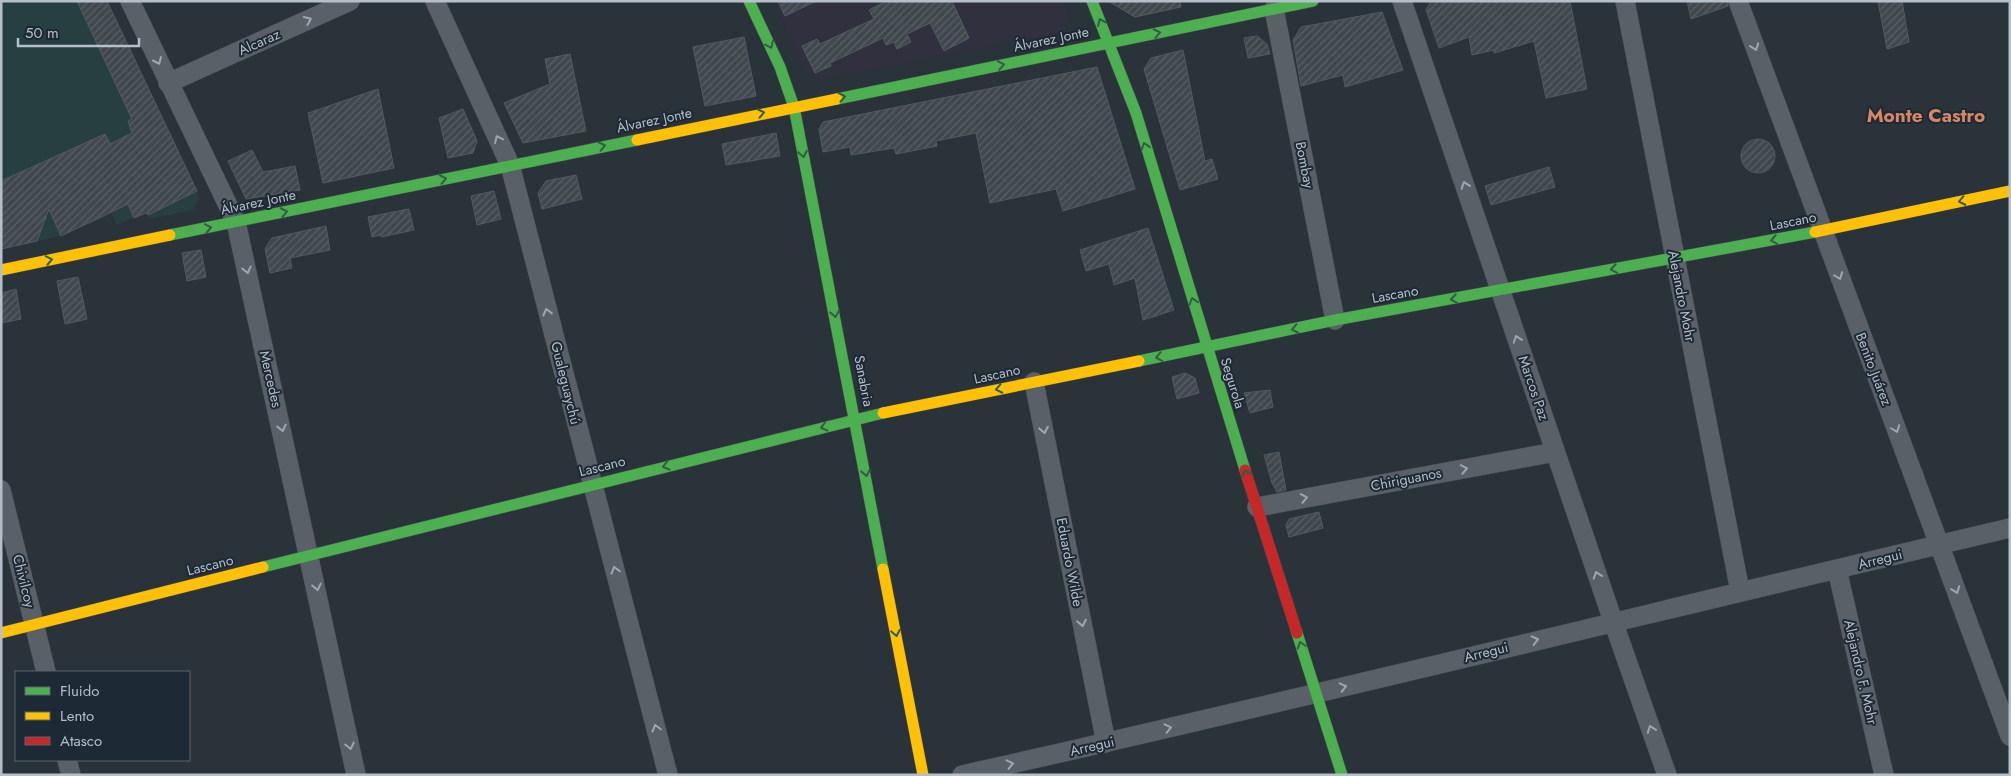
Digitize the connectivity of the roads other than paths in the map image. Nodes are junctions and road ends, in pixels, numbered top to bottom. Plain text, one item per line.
1 (130, 1) edge
2 (350, 1) edge
3 (435, 1) edge
4 (749, 1) edge
5 (1092, 1) edge
6 (1313, 1) edge
7 (1402, 1) edge
8 (1625, 1) edge
9 (1738, 1) edge
10 (1274, 9) junction
11 (1110, 43) junction
12 (168, 83) junction
13 (794, 107) junction
14 (510, 165) junction
15 (2010, 191) edge
16 (236, 222) junction
17 (1822, 231) junction
18 (1675, 258) junction
19 (1, 270) edge
20 (1500, 290) junction
21 (1336, 320) junction
22 (1207, 348) junction
23 (1034, 382) junction
24 (856, 419) junction
25 (1555, 452) junction
26 (592, 484) junction
27 (1, 490) edge
28 (1256, 507) junction
29 (2010, 528) edge
30 (1940, 544) junction
31 (310, 555) junction
32 (1837, 569) junction
33 (1740, 591) junction
34 (1613, 622) junction
35 (34, 625) junction
36 (1, 633) edge
37 (46, 671) edge
38 (1317, 694) junction
39 (2010, 736) edge
40 (1106, 743) junction
41 (67, 761) edge
42 (70, 775) edge
43 (356, 775) edge
44 (668, 775) edge
45 (923, 775) edge
46 (962, 775) edge
47 (1342, 775) edge
48 (1667, 775) edge
49 (1884, 775) edge

1 -> 12 street, Mercedes
12 -> 2 street, Alcaraz
14 -> 3 street, Gualeguaychú
4 -> 13 street, Sanabria
11 -> 5 street, Segurola
6 - 10 street, Álvarez Jonte
20 -> 7 street, Marcos Paz
8 - 18 street, Alejandro Mohr
9 -> 17 street, Benito Juárez
11 -> 10 street, Álvarez Jonte
10 - 21 street, Bombay
13 -> 11 street, Álvarez Jonte
22 -> 11 street, Segurola
12 - 16 street, Mercedes
14 -> 13 street, Álvarez Jonte
13 -> 24 street, Sanabria
16 -> 14 street, Álvarez Jonte
26 -> 14 street, Gualeguaychú
15 -> 17 street, Lascano
19 -> 16 street, Álvarez Jonte
16 -> 31 street, Mercedes
17 -> 18 street, Lascano
17 -> 30 street, Benito Juárez
18 -> 20 street, Lascano
18 - 33 street, Alejandro Mohr
20 -> 21 street, Lascano
25 -> 20 street, Marcos Paz
21 -> 22 street, Lascano
22 -> 23 street, Lascano
28 -> 22 street, Segurola
23 -> 24 street, Lascano
23 -> 40 street, Eduardo Wilde
24 -> 26 street, Lascano
24 -> 45 street, Sanabria
28 -> 25 street, Chiriguanos
34 -> 25 street, Marcos Paz
26 - 31 street, Lascano
44 -> 26 street, Gualeguaychú
27 - 35 street, Chivilcoy
38 -> 28 street, Segurola
29 - 30 street, Arregui
30 - 32 street, Arregui
30 -> 39 street, Benito Juárez
31 - 35 street, Lascano
31 -> 43 street, Mercedes
32 - 33 street, Arregui
32 - 49 street, Alejandro F. Mohr
33 - 34 street, Arregui
38 -> 34 street, Arregui
48 -> 34 street, Marcos Paz
35 - 36 street, Lascano
35 - 37 street, Chivilcoy
40 -> 38 street, Arregui
38 - 47 street, Segurola
46 -> 40 street, Arregui
41 - 42 street

